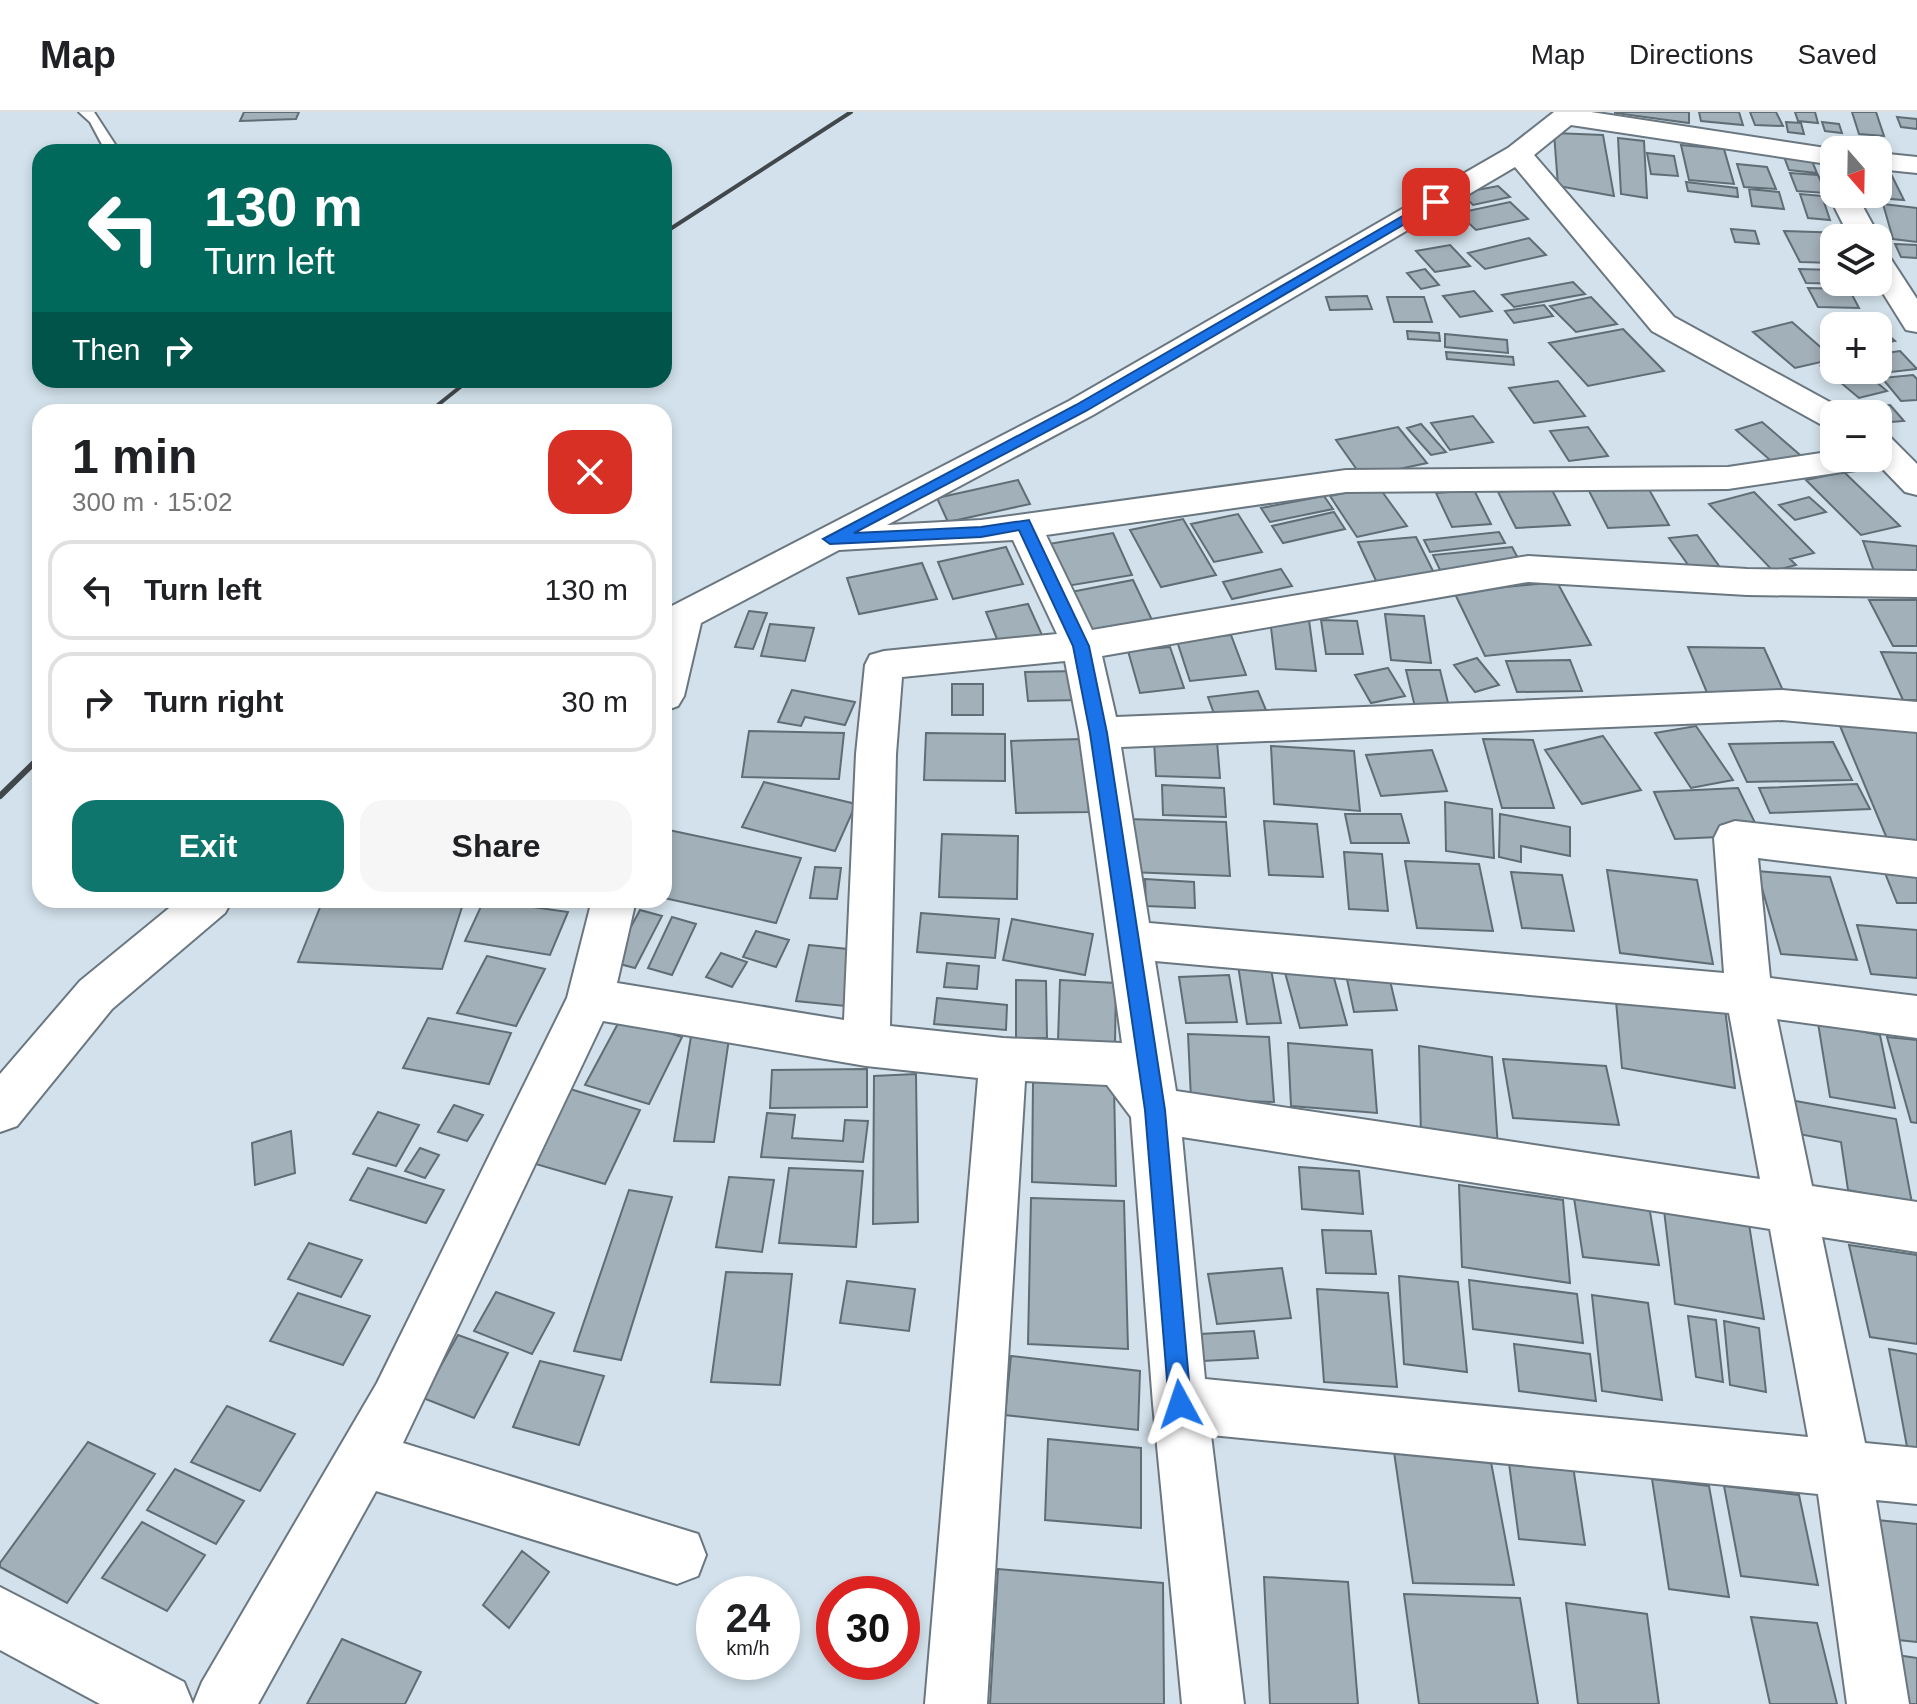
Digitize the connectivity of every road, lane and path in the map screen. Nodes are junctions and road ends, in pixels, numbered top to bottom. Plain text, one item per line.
1 (86, 112) edge
2 (1568, 114) edge
3 (108, 144) edge
4 (1518, 154) junction
5 (1820, 162) edge
6 (1892, 162) edge
7 (1917, 165) edge
8 (1892, 262) edge
9 (1917, 265) edge
10 (1892, 283) edge
11 (1917, 323) edge
12 (1820, 410) edge
13 (1917, 439) edge
14 (1892, 446) edge
15 (1820, 461) edge
16 (1892, 463) edge
17 (1917, 484) edge
18 (1023, 524) junction
19 (830, 539) junction
20 (1917, 584) edge
21 (674, 620) edge
22 (1081, 646) junction
23 (1917, 717) edge
24 (1099, 733) junction
25 (1917, 859) edge
26 (200, 908) edge
27 (612, 908) edge
28 (1131, 940) junction
29 (1749, 995) junction
30 (590, 999) junction
31 (1917, 1017) edge
32 (866, 1045) junction
33 (1003, 1059) junction
34 (0, 1110) edge
35 (1155, 1110) junction
36 (1792, 1210) junction
37 (1917, 1227) edge
38 (1180, 1404) junction
39 (363, 1459) junction
40 (1842, 1467) junction
41 (1917, 1476) edge
42 (677, 1555) dead end
43 (0, 1617) edge
44 (162, 1704) edge
45 (224, 1704) edge
46 (956, 1704) edge
47 (1213, 1704) edge
48 (1878, 1704) edge

1 - 3 lane
2 - 4 street
2 - 5 street
4 - 12 street
4 - 19 street
6 - 7 street
8 - 9 street
10 - 11 street
13 - 14 street
15 - 18 street
16 - 17 street
18 - 19 street
18 - 22 street
19 - 21 street
20 - 22 street
22 - 24 street
22 - 32 street
23 - 24 street
24 - 28 street
25 - 29 street
26 - 34 street
27 - 30 street
28 - 29 street
28 - 35 street
29 - 31 street
29 - 36 street
30 - 32 street
30 - 39 street
32 - 33 street
33 - 35 street
33 - 46 street
35 - 36 street
35 - 38 street
36 - 37 street
36 - 40 street
38 - 40 street
38 - 47 street
39 - 42 street
39 - 45 street
40 - 41 street
40 - 48 street
43 - 44 street

